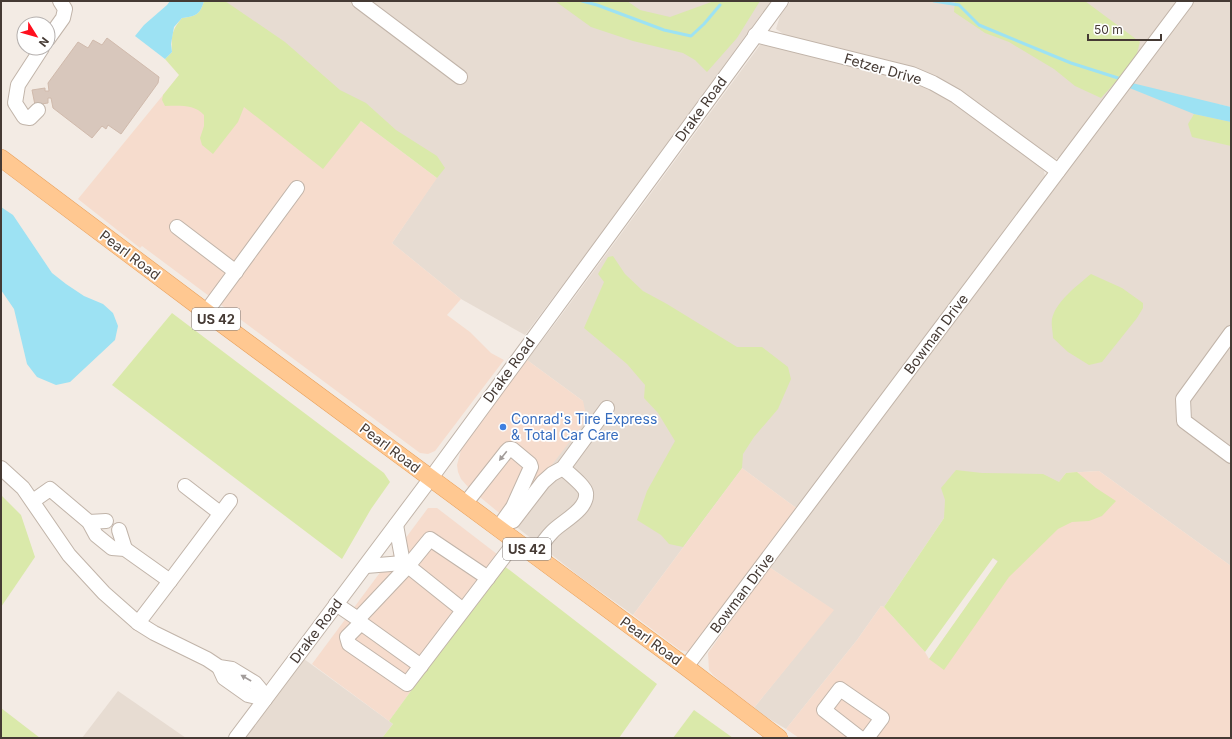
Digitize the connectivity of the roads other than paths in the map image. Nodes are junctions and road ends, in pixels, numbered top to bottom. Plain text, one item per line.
1 (60, 1) edge
2 (359, 1) edge
3 (780, 1) edge
4 (1186, 1) edge
5 (56, 28) edge
6 (755, 35) junction
7 (37, 56) edge
8 (460, 77) dead end
9 (38, 110) dead end
10 (1, 158) edge
11 (1058, 171) junction
12 (297, 188) dead end
13 (177, 227) dead end
14 (236, 272) junction
15 (206, 312) junction
16 (1231, 333) edge
17 (607, 408) dead end
18 (1231, 456) edge
19 (1, 468) edge
20 (563, 468) junction
21 (431, 478) junction
22 (185, 486) dead end
23 (33, 501) junction
24 (230, 501) dead end
25 (465, 504) junction
26 (220, 513) junction
27 (106, 521) dead end
28 (89, 522) junction
29 (396, 525) junction
30 (119, 530) dead end
31 (506, 534) junction
32 (125, 549) junction
33 (535, 555) junction
34 (406, 564) junction
35 (366, 566) junction
36 (488, 578) junction
37 (170, 581) junction
38 (336, 604) junction
39 (463, 610) junction
40 (359, 621) junction
41 (138, 623) junction
42 (421, 666) junction
43 (686, 667) junction
44 (265, 699) junction
45 (236, 738) edge
46 (780, 738) edge
47 (860, 738) edge
48 (867, 738) edge

1 - 5 street
2 - 8 street
3 - 6 street, Drake Road
4 - 11 street, Bowman Drive
6 - 11 street, Fetzer Drive
6 - 21 street, Drake Road
7 - 9 street
10 - 15 main road, Pearl Road / US 42
11 - 43 street, Bowman Drive
12 - 14 street
13 - 14 street
14 - 15 street
15 - 21 main road, Pearl Road / US 42
16 - 18 street
17 - 20 street
19 - 23 street
20 - 31 street
20 - 33 street
21 - 25 main road, Pearl Road / US 42
21 - 29 street, Drake Road
22 - 26 street
23 - 28 street
23 - 41 street
24 - 26 street
25 - 31 main road, Pearl Road / US 42
31 -> 25 street
26 - 37 street
27 - 28 street
28 - 32 street
29 - 34 street
29 - 35 street, Drake Road
30 - 32 street
31 - 33 main road, Pearl Road / US 42
31 - 36 street
32 - 37 street
33 - 43 main road, Pearl Road / US 42
34 - 35 street
34 - 36 street
34 - 39 street
34 - 40 street
35 - 38 street, Drake Road
36 - 39 street
37 - 41 street
38 - 40 street
38 - 44 street, Drake Road
39 - 42 street
40 - 42 street
40 - 42 street
41 - 44 street
43 - 46 main road, Pearl Road / US 42
44 - 45 street, Drake Road
47 - 48 street

